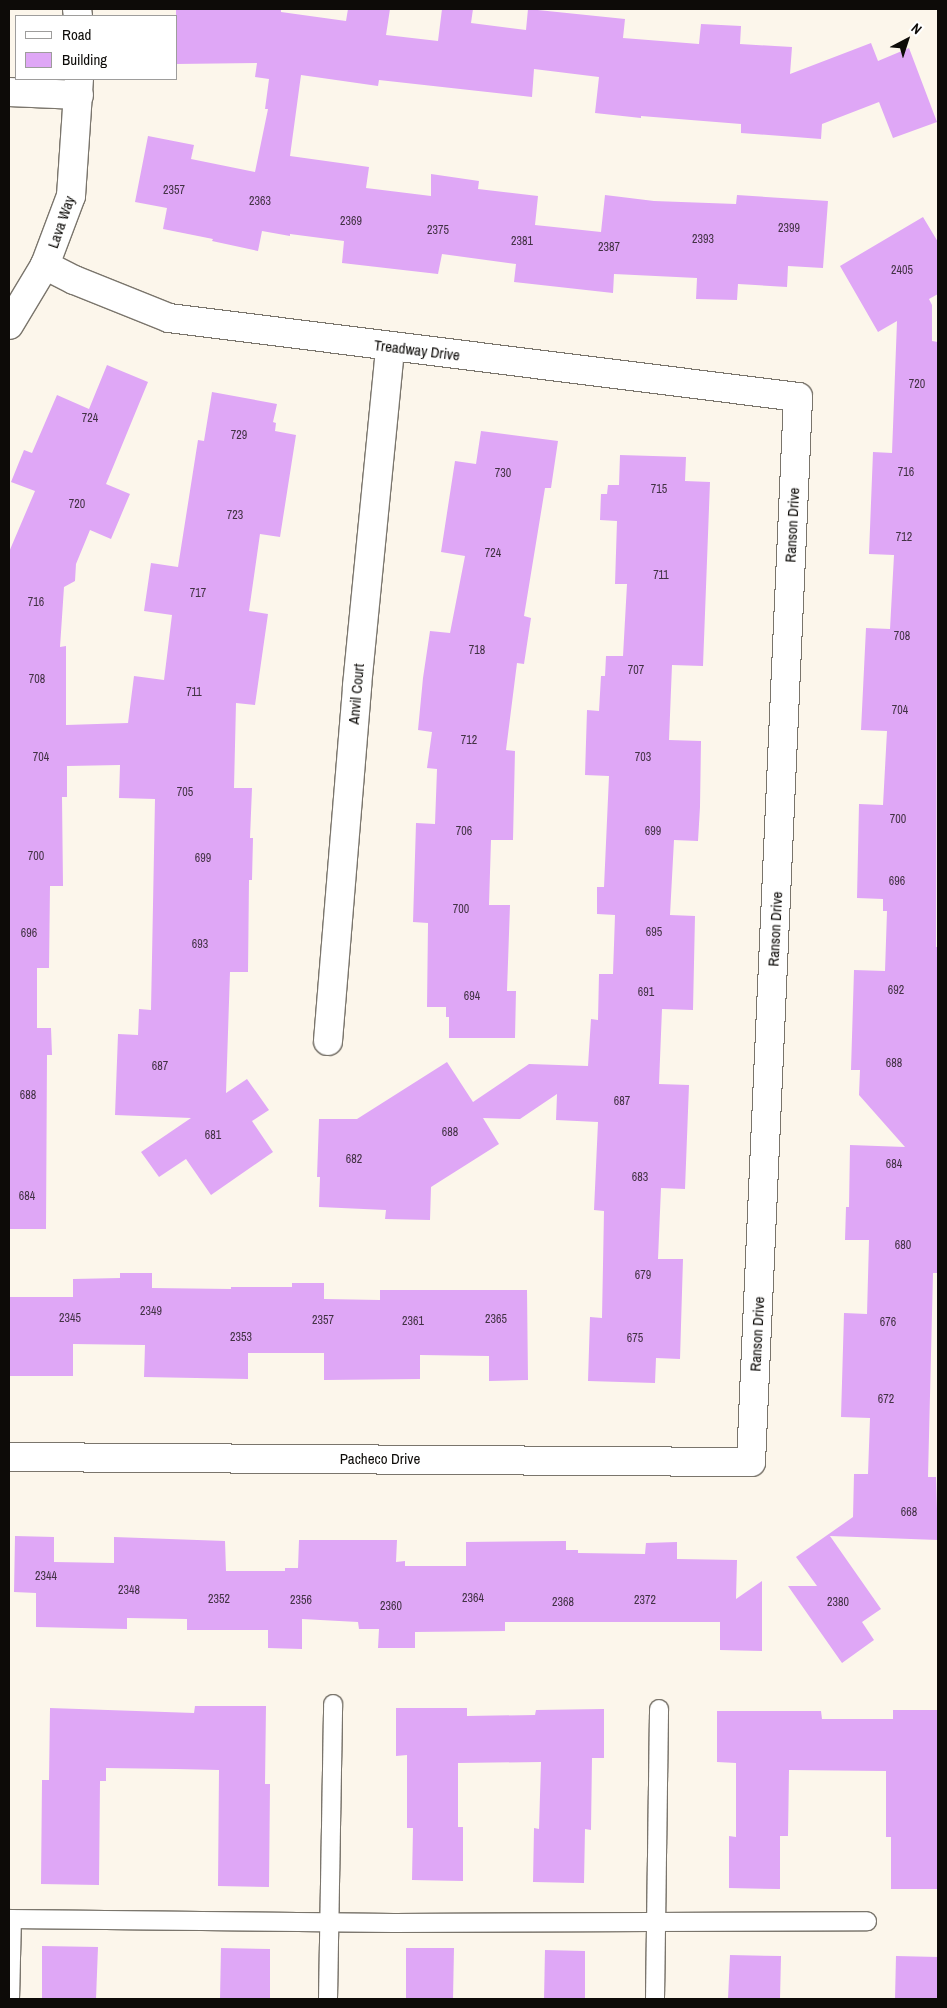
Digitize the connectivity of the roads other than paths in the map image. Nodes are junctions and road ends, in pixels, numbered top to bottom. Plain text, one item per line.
1 (79, 87) edge
2 (9, 92) edge
3 (45, 265) junction
4 (9, 326) edge
5 (390, 347) junction
6 (798, 397) joint
7 (328, 1041) dead end
8 (9, 1457) edge
9 (751, 1462) joint
10 (333, 1704) dead end
11 (659, 1709) dead end
12 (11, 1919) edge
13 (867, 1921) dead end
14 (330, 1922) junction
15 (656, 1922) junction
16 (10, 1999) edge
17 (328, 1999) edge
18 (655, 1999) edge

1 - 2 street
1 - 3 street, Lava Way
3 - 4 street, Lava Way
3 - 5 street, Treadway Drive
5 - 6 street, Treadway Drive
5 - 7 street, Anvil Court
6 - 9 street, Ranson Drive
8 - 9 street, Pacheco Drive
10 - 14 lane
11 - 15 lane
12 - 14 lane
12 - 16 lane
13 - 15 lane
14 - 15 lane
14 - 17 lane
15 - 18 lane

